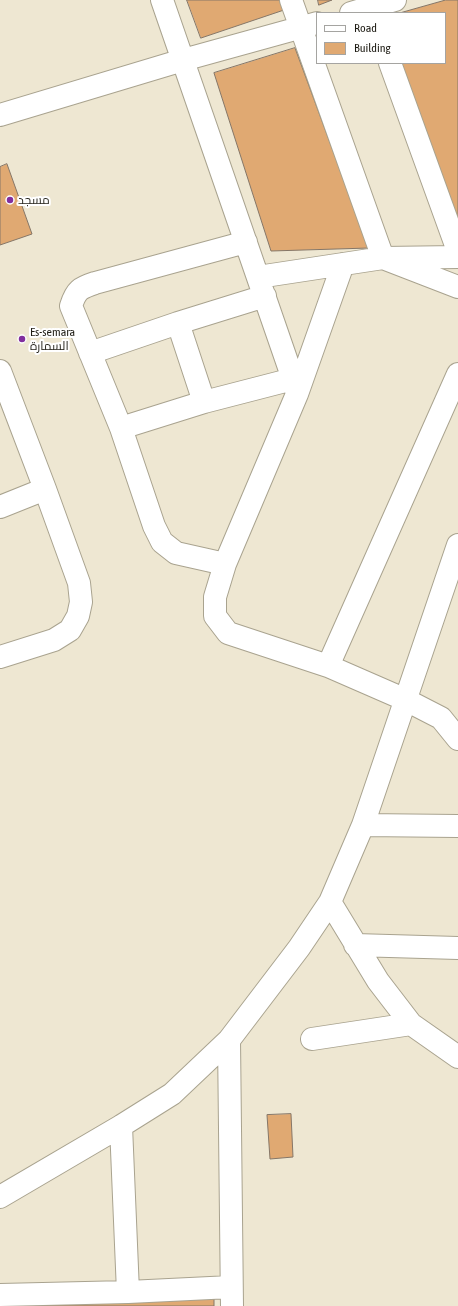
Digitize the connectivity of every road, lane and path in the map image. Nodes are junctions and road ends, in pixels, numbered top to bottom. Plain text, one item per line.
1 (162, 0) edge
2 (290, 0) edge
3 (395, 0) edge
4 (365, 8) edge
5 (308, 26) edge
6 (316, 51) edge
7 (183, 60) junction
8 (320, 64) edge
9 (390, 64) edge
10 (0, 115) edge
11 (246, 242) junction
12 (458, 251) edge
13 (458, 257) edge
14 (383, 258) junction
15 (343, 264) junction
16 (261, 286) junction
17 (458, 287) edge
18 (178, 323) junction
19 (90, 353) junction
20 (458, 374) edge
21 (2, 384) edge
22 (295, 386) junction
23 (204, 402) junction
24 (121, 428) junction
25 (45, 489) junction
26 (0, 507) edge
27 (458, 545) edge
28 (225, 564) junction
29 (0, 657) edge
30 (328, 666) junction
31 (406, 700) junction
32 (450, 715) edge
33 (458, 740) edge
34 (363, 825) junction
35 (458, 826) edge
36 (330, 902) junction
37 (355, 945) junction
38 (458, 948) edge
39 (411, 1024) junction
40 (312, 1039) dead end
41 (229, 1040) junction
42 (458, 1057) edge
43 (122, 1126) junction
44 (0, 1197) edge
45 (128, 1292) junction
46 (0, 1295) edge
47 (232, 1296) edge

1 - 7 street
2 - 5 street
3 - 4 street
5 - 6 street
5 - 7 street
7 - 10 street
7 - 11 street
8 - 14 street
9 - 12 street
11 - 16 street
11 - 19 street
13 - 14 street
14 - 15 street
14 - 17 street
15 - 16 street
15 - 22 street
16 - 18 street
16 - 22 street
18 - 19 street
18 - 23 street
19 - 24 street
20 - 30 street
21 - 25 street
22 - 23 street
22 - 28 street
23 - 24 street
24 - 28 street
25 - 26 street
25 - 29 street
27 - 31 street
28 - 30 street
30 - 31 street
31 - 32 street
31 - 34 street
32 - 33 street
34 - 35 street
34 - 36 street
36 - 37 street
36 - 41 street
37 - 38 street
37 - 39 street
39 - 40 street
39 - 42 street
41 - 43 street
41 - 47 street
43 - 44 street
43 - 45 street
45 - 46 street
45 - 47 street

